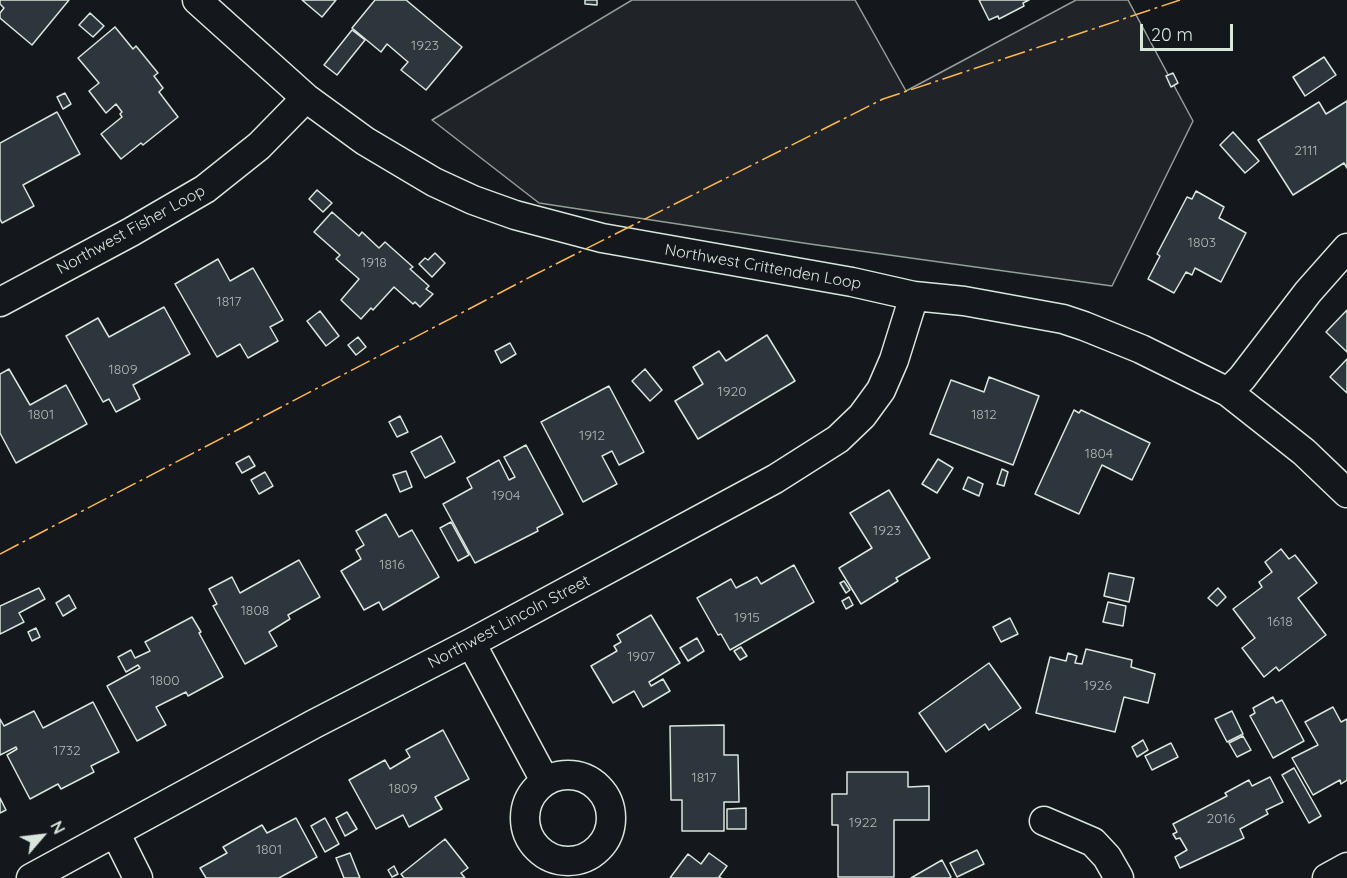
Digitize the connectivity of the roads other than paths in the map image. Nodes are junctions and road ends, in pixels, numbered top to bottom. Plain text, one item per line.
1 (197, 0) edge
2 (306, 98) junction
3 (1347, 248) edge
4 (915, 296) junction
5 (0, 302) edge
6 (1228, 392) junction
7 (1347, 493) edge
8 (471, 642) junction
9 (545, 781) dead end
10 (1044, 821) dead end
11 (116, 834) junction
12 (1347, 867) edge
13 (31, 878) edge
14 (138, 878) edge
15 (1119, 878) edge
16 (1327, 878) edge

1 - 2 street, Northwest Crittenden Loop
2 - 4 street, Northwest Crittenden Loop
2 - 5 street, Northwest Fisher Loop
3 - 6 street
4 - 6 street, Northwest Crittenden Loop
4 - 8 street, Northwest Lincoln Street
6 - 7 street, Northwest Crittenden Loop
8 - 9 street
8 - 11 street, Northwest Lincoln Street
10 - 15 street
11 - 13 street, Northwest Lincoln Street
11 - 14 street
12 - 16 street

